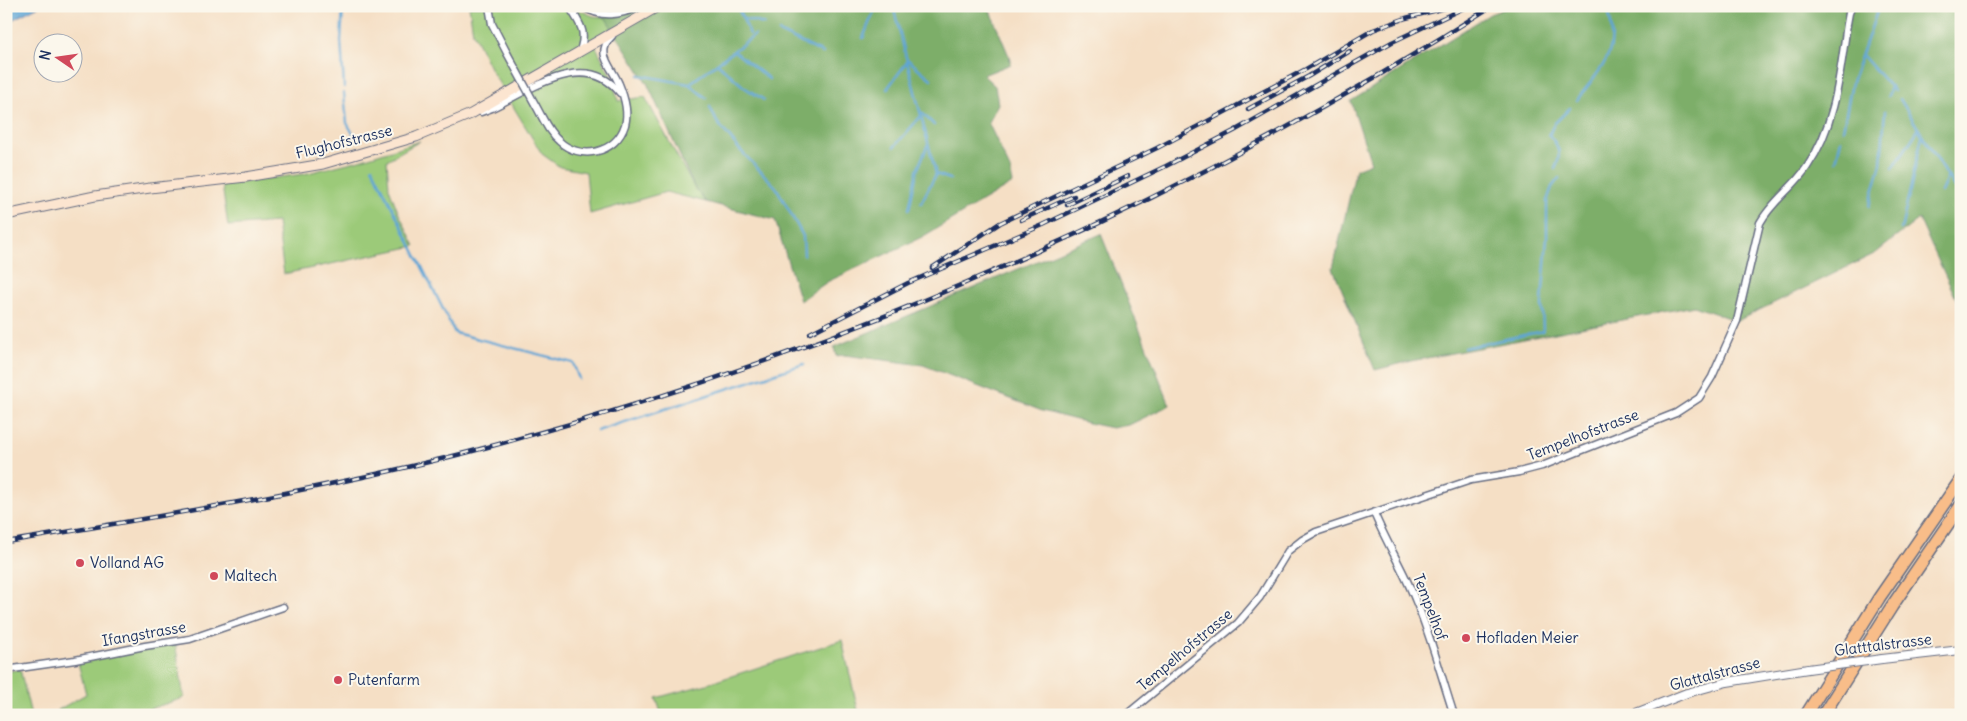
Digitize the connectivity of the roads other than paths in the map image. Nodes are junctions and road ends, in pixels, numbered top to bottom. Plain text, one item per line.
1 (489, 6) edge
2 (569, 6) edge
3 (582, 6) edge
4 (639, 6) edge
5 (659, 6) edge
6 (1852, 6) edge
7 (616, 31) junction
8 (578, 53) junction
9 (623, 96) junction
10 (470, 114) junction
11 (6, 215) edge
12 (1961, 479) edge
13 (1959, 508) edge
14 (1374, 512) junction
15 (283, 607) dead end
16 (1961, 650) edge
17 (1808, 668) joint
18 (6, 670) edge
19 (1652, 711) edge
20 (1126, 715) edge
21 (1454, 715) edge
22 (1631, 715) edge
23 (1806, 715) edge
24 (1824, 715) edge

1 - 9 street, bridge
2 - 8 street
3 - 4 street
5 - 7 main road, Flughofstrasse
6 - 14 street, Tempelhofstrasse
7 - 8 main road, Flughofstrasse
7 - 9 street
8 - 10 main road, Flughofstrasse
9 - 10 street
10 - 11 main road, Flughofstrasse
12 - 23 highway
13 - 24 highway
14 - 20 street, Tempelhofstrasse
14 - 21 street, Tempelhof
15 - 18 street, Ifangstrasse
16 - 17 street, Glatttalstrasse, bridge
17 - 19 street, Glattalstrasse
19 - 22 street, Glattalstrasse

